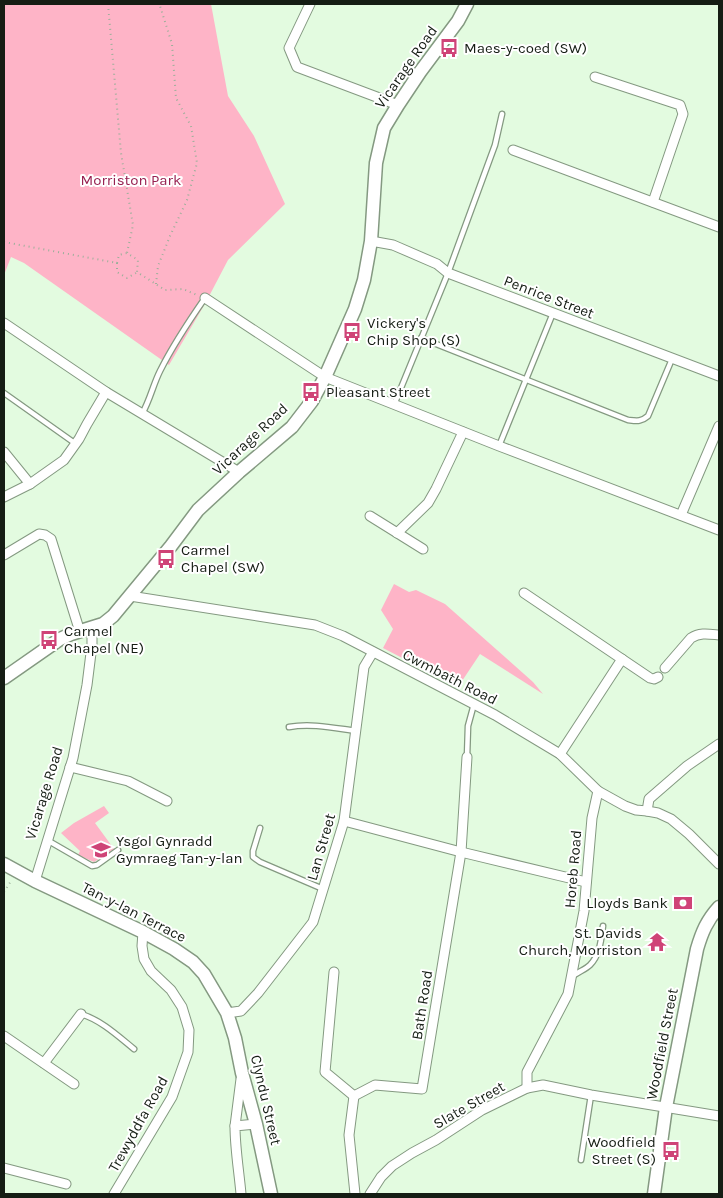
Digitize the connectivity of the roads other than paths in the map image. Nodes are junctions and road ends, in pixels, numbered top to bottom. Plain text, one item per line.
1 (310, 4) edge
2 (467, 4) edge
3 (595, 77) dead end
4 (398, 104) junction
5 (502, 114) dead end
6 (513, 150) dead end
7 (653, 202) junction
8 (719, 227) edge
9 (371, 241) junction
10 (448, 273) junction
11 (205, 298) joint
12 (552, 313) junction
13 (4, 323) edge
14 (421, 338) junction
15 (672, 359) junction
16 (719, 376) edge
17 (325, 377) junction
18 (526, 379) junction
19 (106, 392) junction
20 (4, 393) edge
21 (394, 405) junction
22 (142, 414) junction
23 (719, 426) edge
24 (463, 432) junction
25 (76, 444) junction
26 (499, 446) junction
27 (4, 452) edge
28 (239, 472) junction
29 (30, 484) junction
30 (4, 497) edge
31 (681, 515) junction
32 (370, 516) dead end
33 (719, 530) edge
34 (397, 533) junction
35 (423, 549) dead end
36 (4, 555) edge
37 (524, 593) dead end
38 (130, 596) junction
39 (92, 628) junction
40 (80, 632) junction
41 (719, 635) edge
42 (372, 652) junction
43 (622, 659) junction
44 (665, 668) dead end
45 (658, 677) dead end
46 (4, 678) edge
47 (474, 704) junction
48 (289, 727) dead end
49 (356, 731) junction
50 (719, 744) edge
51 (560, 754) junction
52 (467, 757) joint
53 (70, 767) junction
54 (598, 791) junction
55 (167, 801) dead end
56 (647, 811) junction
57 (344, 821) junction
58 (260, 828) dead end
59 (47, 840) junction
60 (118, 850) dead end
61 (461, 852) junction
62 (4, 864) edge
63 (719, 864) edge
64 (35, 881) junction
65 (586, 882) junction
66 (323, 889) junction
67 (719, 907) edge
68 (603, 926) dead end
69 (143, 932) junction
70 (334, 972) dead end
71 (572, 976) junction
72 (228, 1013) junction
73 (81, 1014) joint
74 (4, 1036) edge
75 (134, 1049) dead end
76 (44, 1063) junction
77 (242, 1073) junction
78 (74, 1084) dead end
79 (527, 1088) junction
80 (591, 1095) junction
81 (354, 1096) junction
82 (666, 1107) junction
83 (719, 1116) edge
84 (256, 1124) junction
85 (235, 1126) junction
86 (580, 1160) dead end
87 (4, 1168) edge
88 (66, 1184) dead end
89 (114, 1194) edge
90 (241, 1194) edge
91 (271, 1194) edge
92 (355, 1194) edge
93 (370, 1194) edge
94 (654, 1194) edge

1 - 4 street
2 - 4 street, Vicarage Road
3 - 7 street
4 - 9 street, Vicarage Road
5 - 10 lane
6 - 7 street
7 - 8 street
9 - 10 street, Penrice Street
9 - 17 street, Vicarage Road
10 - 12 street, Penrice Street
10 - 14 lane
11 - 17 street
11 - 22 lane
12 - 15 street, Penrice Street
12 - 18 lane
13 - 19 street
14 - 18 lane
14 - 21 lane
15 - 16 street, Penrice Street
15 - 18 lane
17 - 21 street
17 - 28 street, Vicarage Road
18 - 26 lane
19 - 22 street
19 - 25 street
20 - 25 lane
21 - 24 street
22 - 28 street
23 - 31 street
24 - 26 street
24 - 34 street
25 - 29 street
26 - 31 street
27 - 29 street
28 - 38 street, Vicarage Road
29 - 30 street
31 - 33 street
32 - 34 street
34 - 35 street
36 - 40 street
37 - 43 street
38 - 39 street, Vicarage Road
38 - 42 street, Cwmbath Road
39 - 40 street
39 - 53 street, Vicarage Road
40 - 46 street
41 - 44 street
42 - 47 street, Cwmbath Road
42 - 49 street, Lan Street
43 - 45 street
43 - 51 street
47 - 51 street, Cwmbath Road
47 - 52 lane
48 - 49 lane
49 - 57 street, Lan Street
50 - 56 street
51 - 54 street, Cwmbath Road
52 - 61 street, Bath Road
53 - 55 street
53 - 59 street, Vicarage Road
54 - 56 street, Cwmbath Road
54 - 65 street, Horeb Road
56 - 63 street, Cwmbath Road
57 - 61 street
57 - 66 street, Lan Street
58 - 66 lane
59 - 60 lane
59 - 64 street, Vicarage Road
61 - 65 street
61 - 81 street, Bath Road
62 - 64 street, Tan-y-lan Terrace
64 - 69 street, Tan-y-lan Terrace
65 - 71 street, Horeb Road
66 - 72 street, Lan Street
67 - 82 street, Woodfield Street
68 - 71 lane
69 - 72 street, Tan-y-lan Terrace
69 - 89 street, Trewyddfa Road
70 - 81 street
71 - 79 street, Horeb Road
72 - 77 street, Clyndu Street
73 - 75 lane
73 - 76 street
74 - 76 street
76 - 78 street
77 - 84 street, Clyndu Street
77 - 85 street
79 - 80 street, Slate Street
79 - 93 street, Slate Street
80 - 82 street, Slate Street
80 - 86 lane
81 - 92 street
82 - 83 street, Slate Street
82 - 94 street, Woodfield Street
84 - 85 street
84 - 91 street, Clyndu Street
85 - 90 street
87 - 88 street

